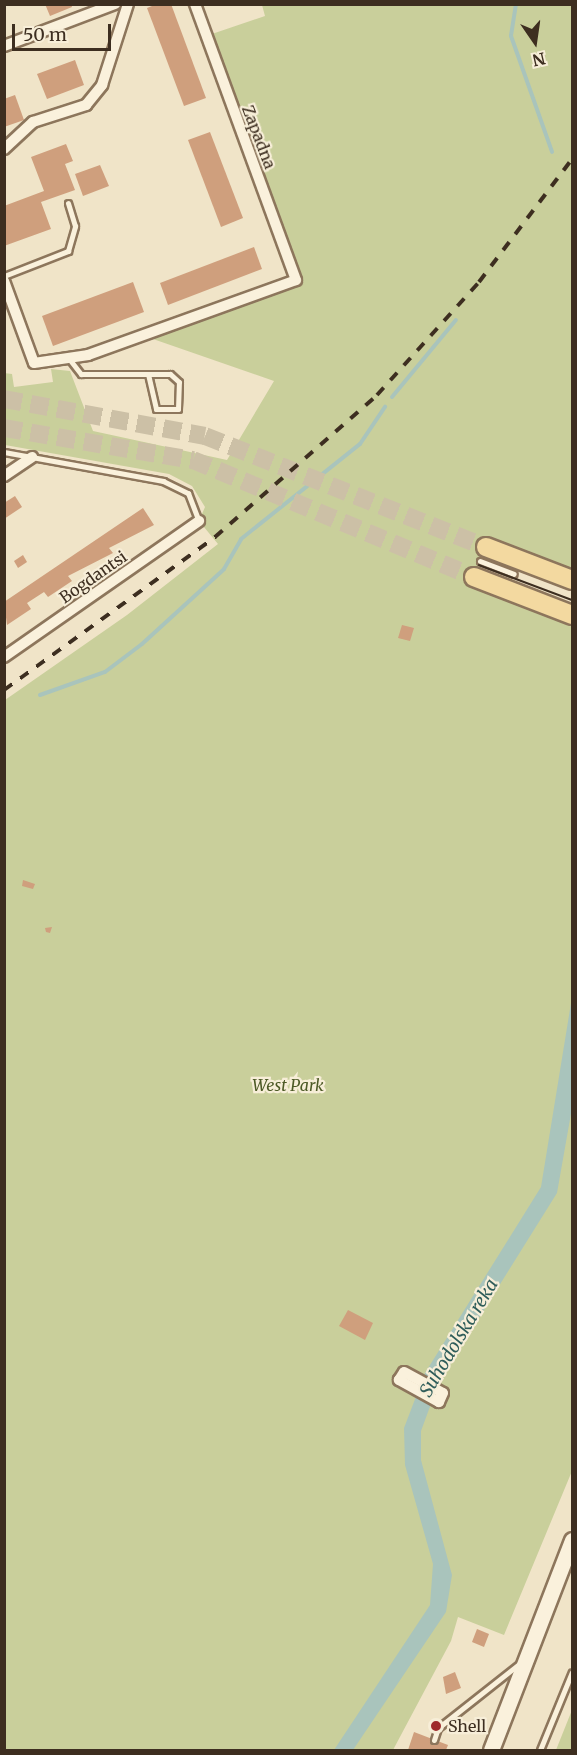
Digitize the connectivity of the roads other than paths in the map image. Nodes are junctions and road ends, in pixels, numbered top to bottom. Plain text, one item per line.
1 (115, 4) edge
2 (128, 4) edge
3 (195, 4) edge
4 (4, 46) edge
5 (4, 149) edge
6 (68, 203) dead end
7 (4, 276) edge
8 (4, 281) edge
9 (70, 360) junction
10 (148, 374) junction
11 (4, 452) edge
12 (32, 457) junction
13 (4, 476) edge
14 (199, 521) joint
15 (480, 562) junction
16 (514, 574) dead end
17 (573, 580) edge
18 (573, 615) edge
19 (4, 657) edge
20 (573, 1540) edge
21 (524, 1659) junction
22 (573, 1672) edge
23 (434, 1740) dead end
24 (491, 1750) edge
25 (540, 1750) edge

1 - 4 street
2 - 5 street
3 - 9 street, Zapadna
6 - 7 lane
8 - 9 street
9 - 10 lane
10 - 10 lane
11 - 12 lane
12 - 13 street
12 - 14 lane
14 - 19 street, Bogdantsi
15 - 16 lane
15 - 17 main road
15 - 18 main road
20 - 21 main road
21 - 23 lane
21 - 24 main road
22 - 25 lane

